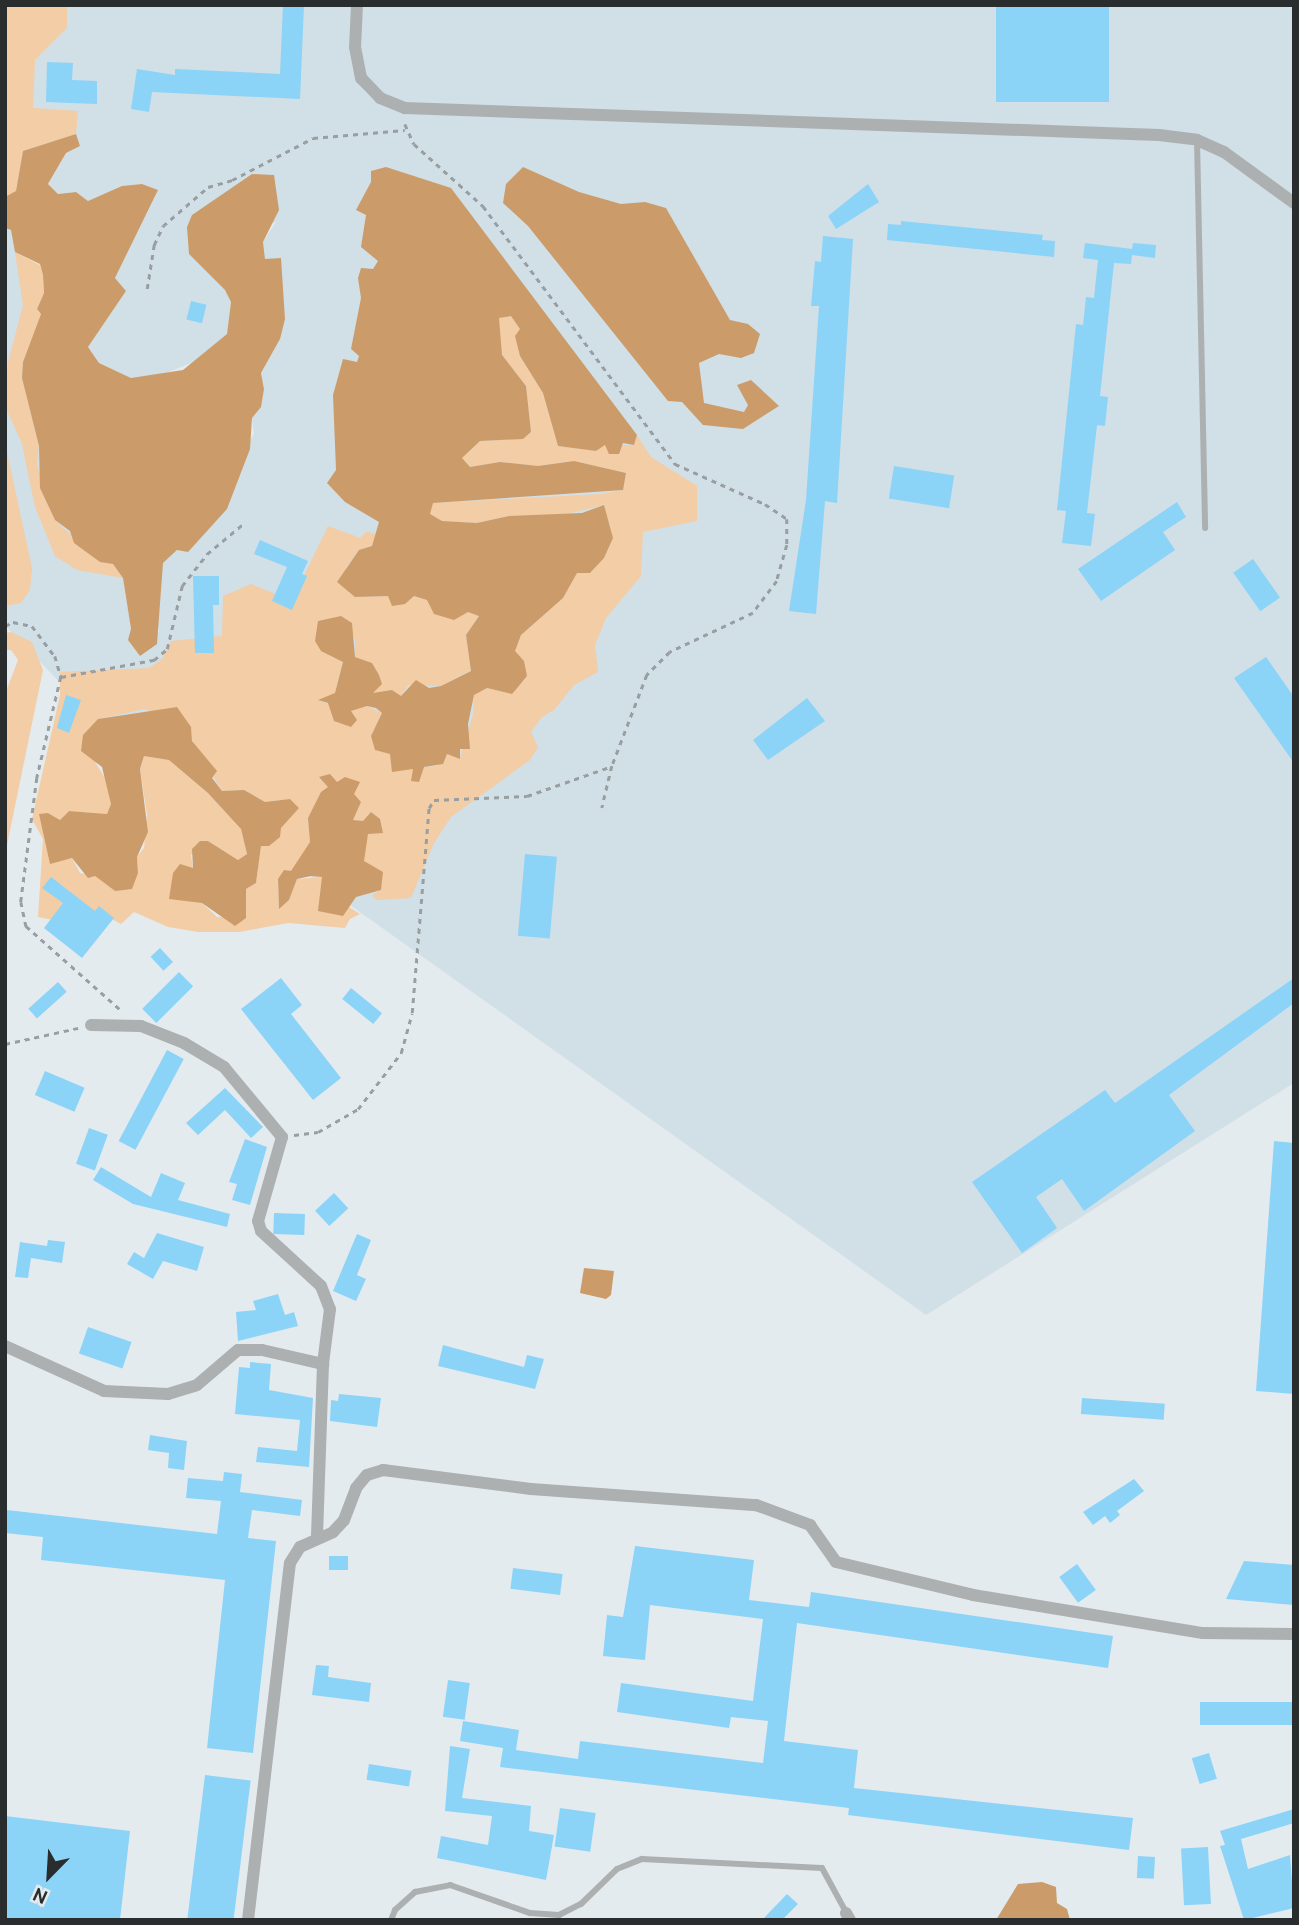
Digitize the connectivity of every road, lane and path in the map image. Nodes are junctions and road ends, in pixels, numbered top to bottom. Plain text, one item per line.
1 (357, 5) edge
2 (405, 108) junction
3 (405, 130) junction
4 (1198, 140) junction
5 (1294, 203) edge
6 (147, 289) dead end
7 (243, 524) dead end
8 (1205, 528) dead end
9 (5, 626) edge
10 (61, 677) junction
11 (612, 766) junction
12 (602, 808) dead end
13 (91, 1025) joint
14 (141, 1026) junction
15 (5, 1044) edge
16 (282, 1137) junction
17 (5, 1346) edge
18 (323, 1364) junction
19 (317, 1539) junction
20 (1294, 1634) edge
21 (848, 1916) edge
22 (248, 1920) edge
23 (391, 1920) edge

1 - 2 street
2 - 3 path
2 - 4 street
3 - 6 path
3 - 11 path
4 - 5 street
4 - 8 lane
7 - 10 path
9 - 10 path
10 - 14 path
11 - 12 path
11 - 16 path
13 - 14 street
13 - 15 path
14 - 16 street
16 - 18 street
17 - 18 street
18 - 19 street
19 - 20 street
19 - 22 street
21 - 23 lane

